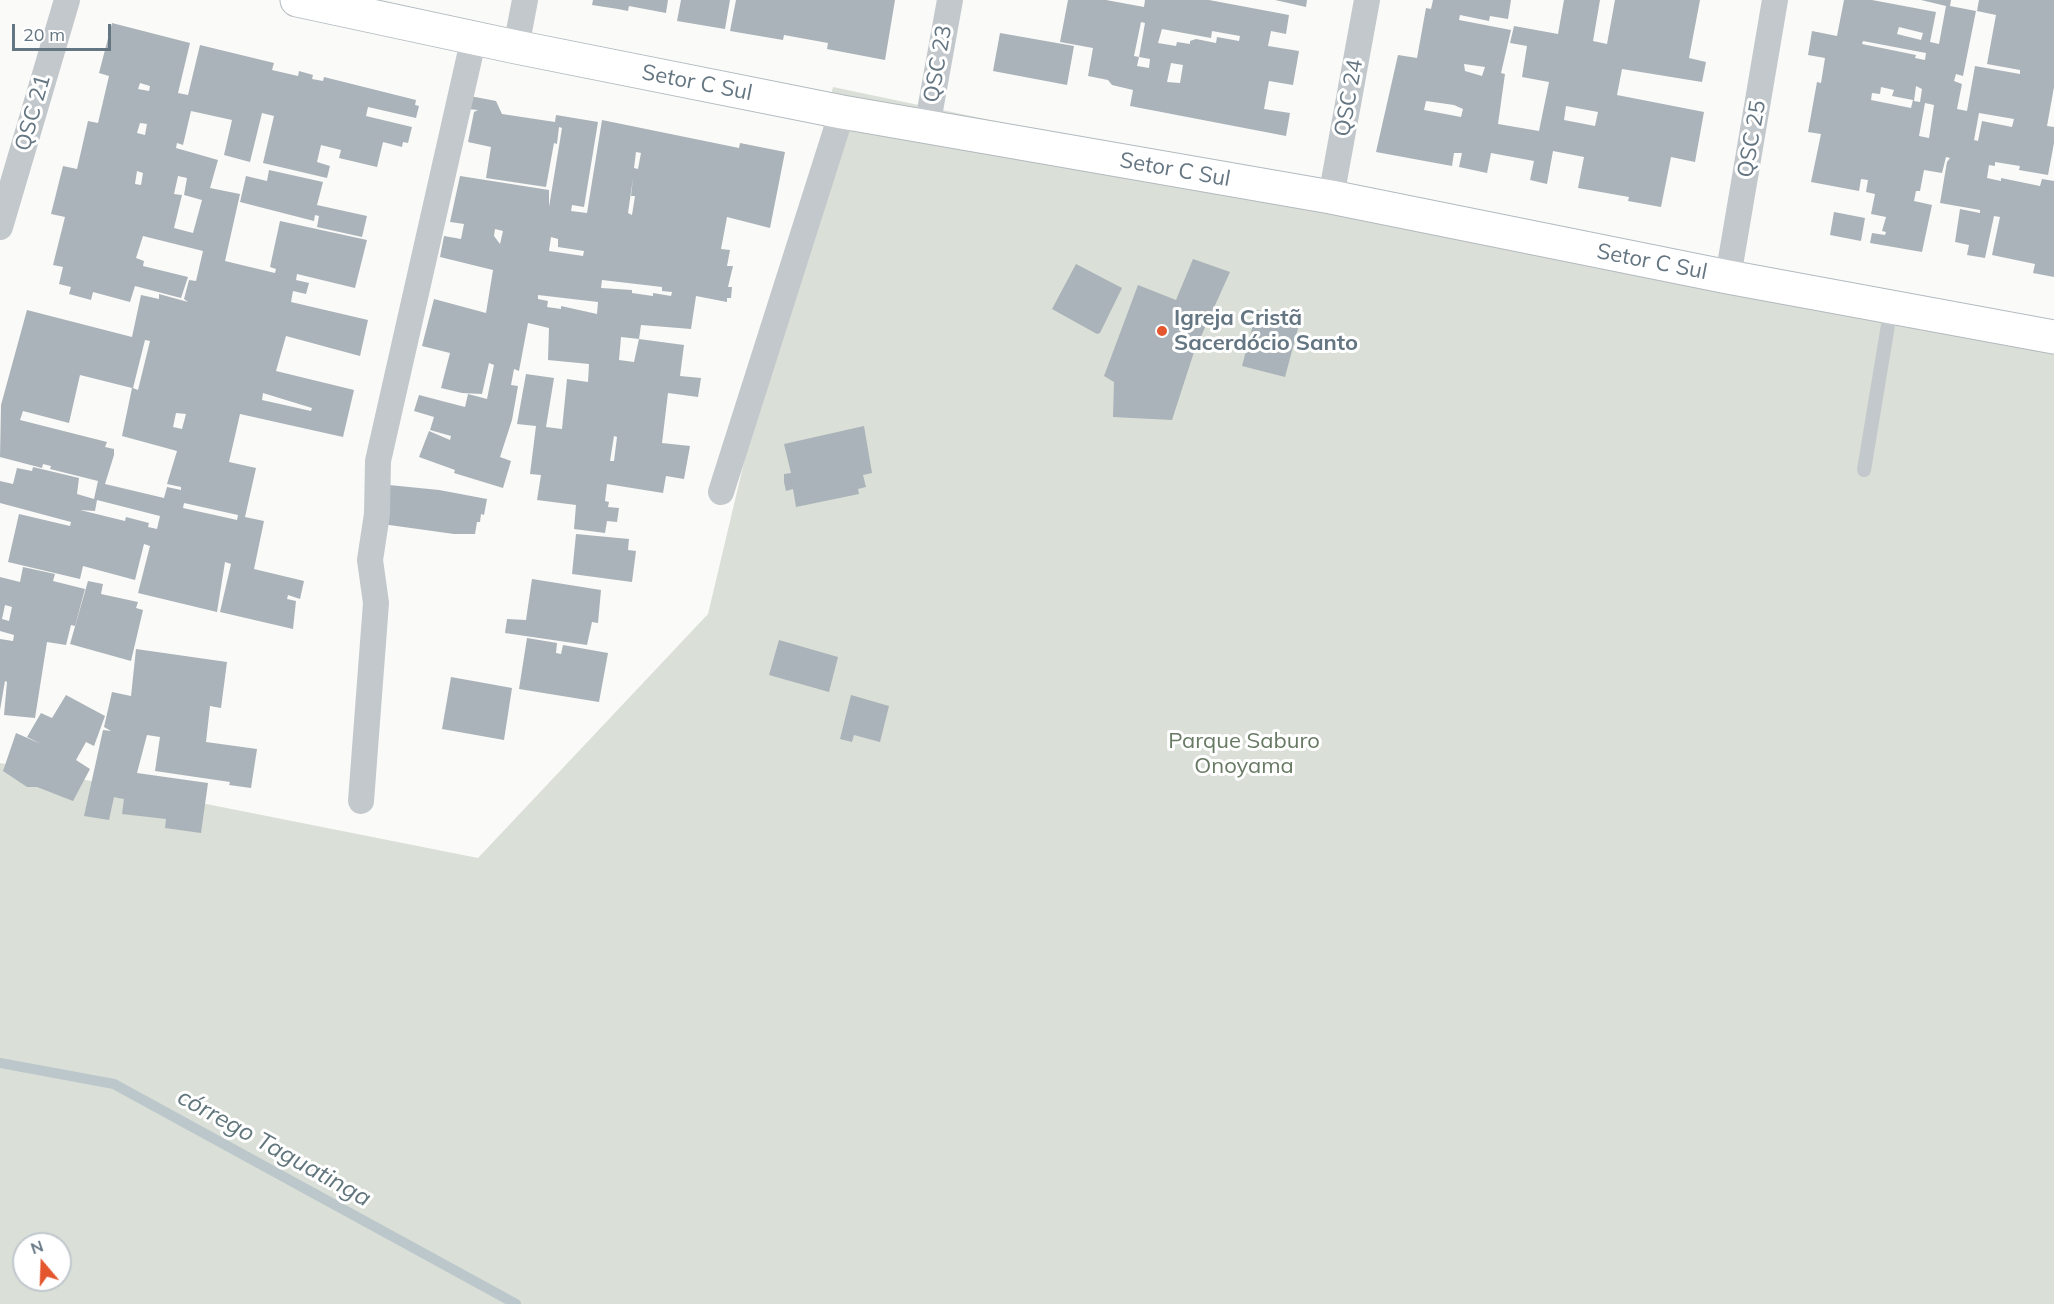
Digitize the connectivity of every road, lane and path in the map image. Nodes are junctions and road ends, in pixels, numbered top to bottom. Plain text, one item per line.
1 (67, 0) edge
2 (297, 0) edge
3 (525, 0) edge
4 (950, 0) edge
5 (1368, 0) edge
6 (1775, 0) edge
7 (474, 37) junction
8 (516, 47) junction
9 (842, 112) junction
10 (927, 127) junction
11 (1331, 197) junction
12 (0, 227) edge
13 (1728, 277) junction
14 (1891, 307) junction
15 (2054, 337) edge
16 (1864, 470) dead end
17 (721, 492) dead end
18 (362, 801) dead end

1 - 12 street, QSC 21
2 - 7 street, Setor C Sul
3 - 8 street
4 - 10 street, QSC 23
5 - 11 street, QSC 24
6 - 13 street, QSC 25
7 - 8 street, Setor C Sul
7 - 18 street
8 - 9 street, Setor C Sul
9 - 10 street, Setor C Sul
9 - 17 street
10 - 11 street, Setor C Sul
11 - 13 street, Setor C Sul
13 - 14 street, Setor C Sul
14 - 15 street, Setor C Sul
14 - 16 lane

